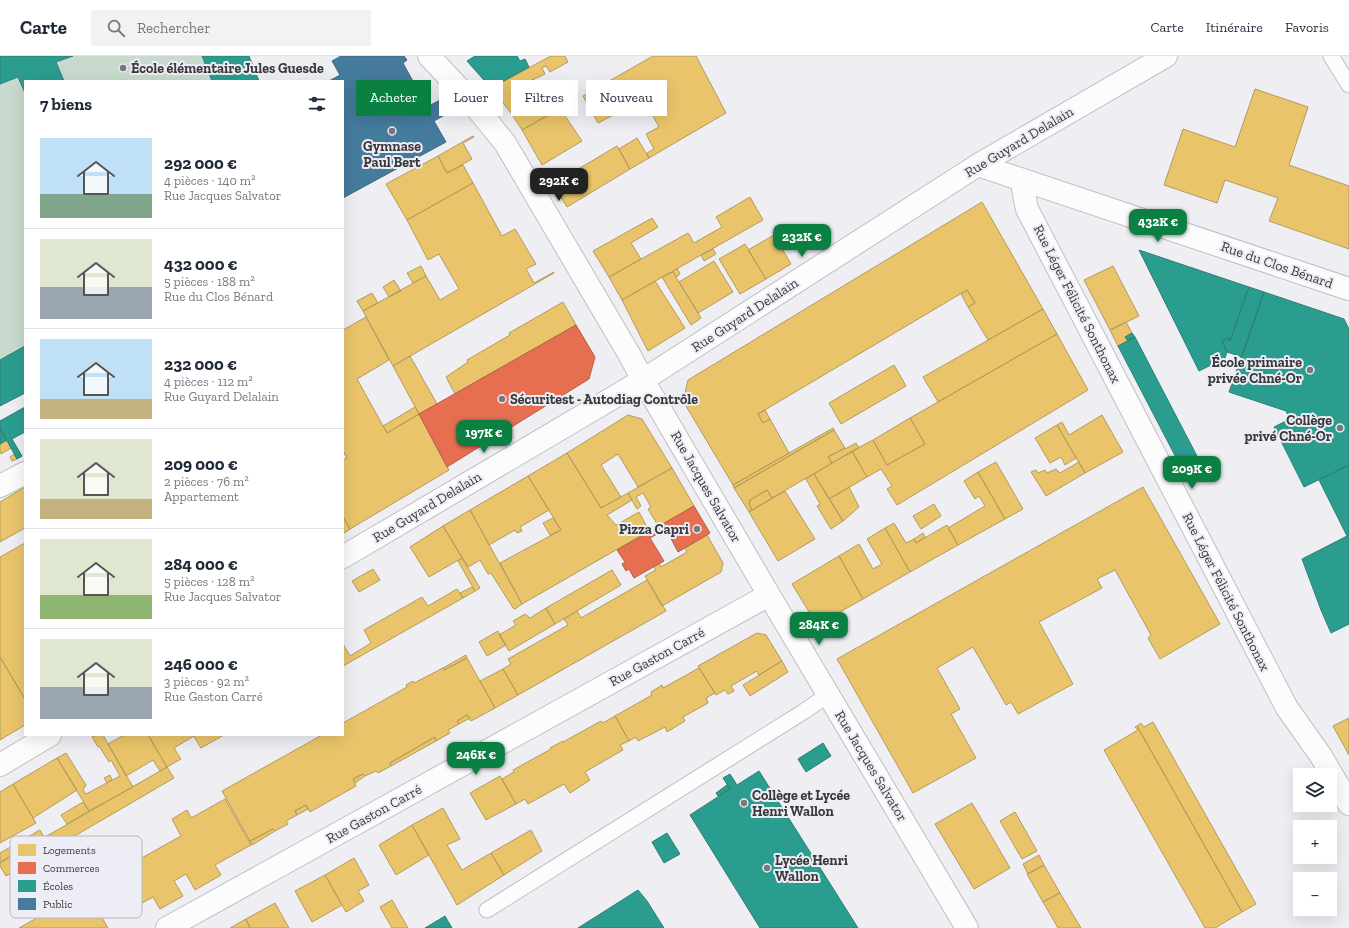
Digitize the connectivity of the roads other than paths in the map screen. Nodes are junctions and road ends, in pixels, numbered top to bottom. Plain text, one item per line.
1 (430, 56) edge
2 (1166, 56) edge
3 (1331, 56) edge
4 (1349, 85) edge
5 (978, 165) junction
6 (1021, 179) junction
7 (1349, 289) edge
8 (643, 380) junction
9 (24, 474) edge
10 (0, 486) edge
11 (344, 556) edge
12 (769, 595) junction
13 (828, 694) junction
14 (48, 736) edge
15 (0, 765) edge
16 (1349, 804) edge
17 (487, 910) dead end
18 (167, 928) edge
19 (968, 928) edge

1 - 8 street, Rue Jacques Salvator
2 - 5 street, Rue Guyard Delalain
3 - 4 lane
5 - 6 street, Rue du Clos Bénard
5 - 8 street, Rue Guyard Delalain
6 - 7 street, Rue du Clos Bénard
6 - 16 street, Rue Léger Félicité Sonthonax
8 - 11 street, Rue Guyard Delalain
8 - 12 street, Rue Jacques Salvator
9 - 10 street
12 - 13 street, Rue Jacques Salvator
12 - 18 street, Rue Gaston Carré
13 - 17 lane
13 - 19 street, Rue Jacques Salvator
14 - 15 street

